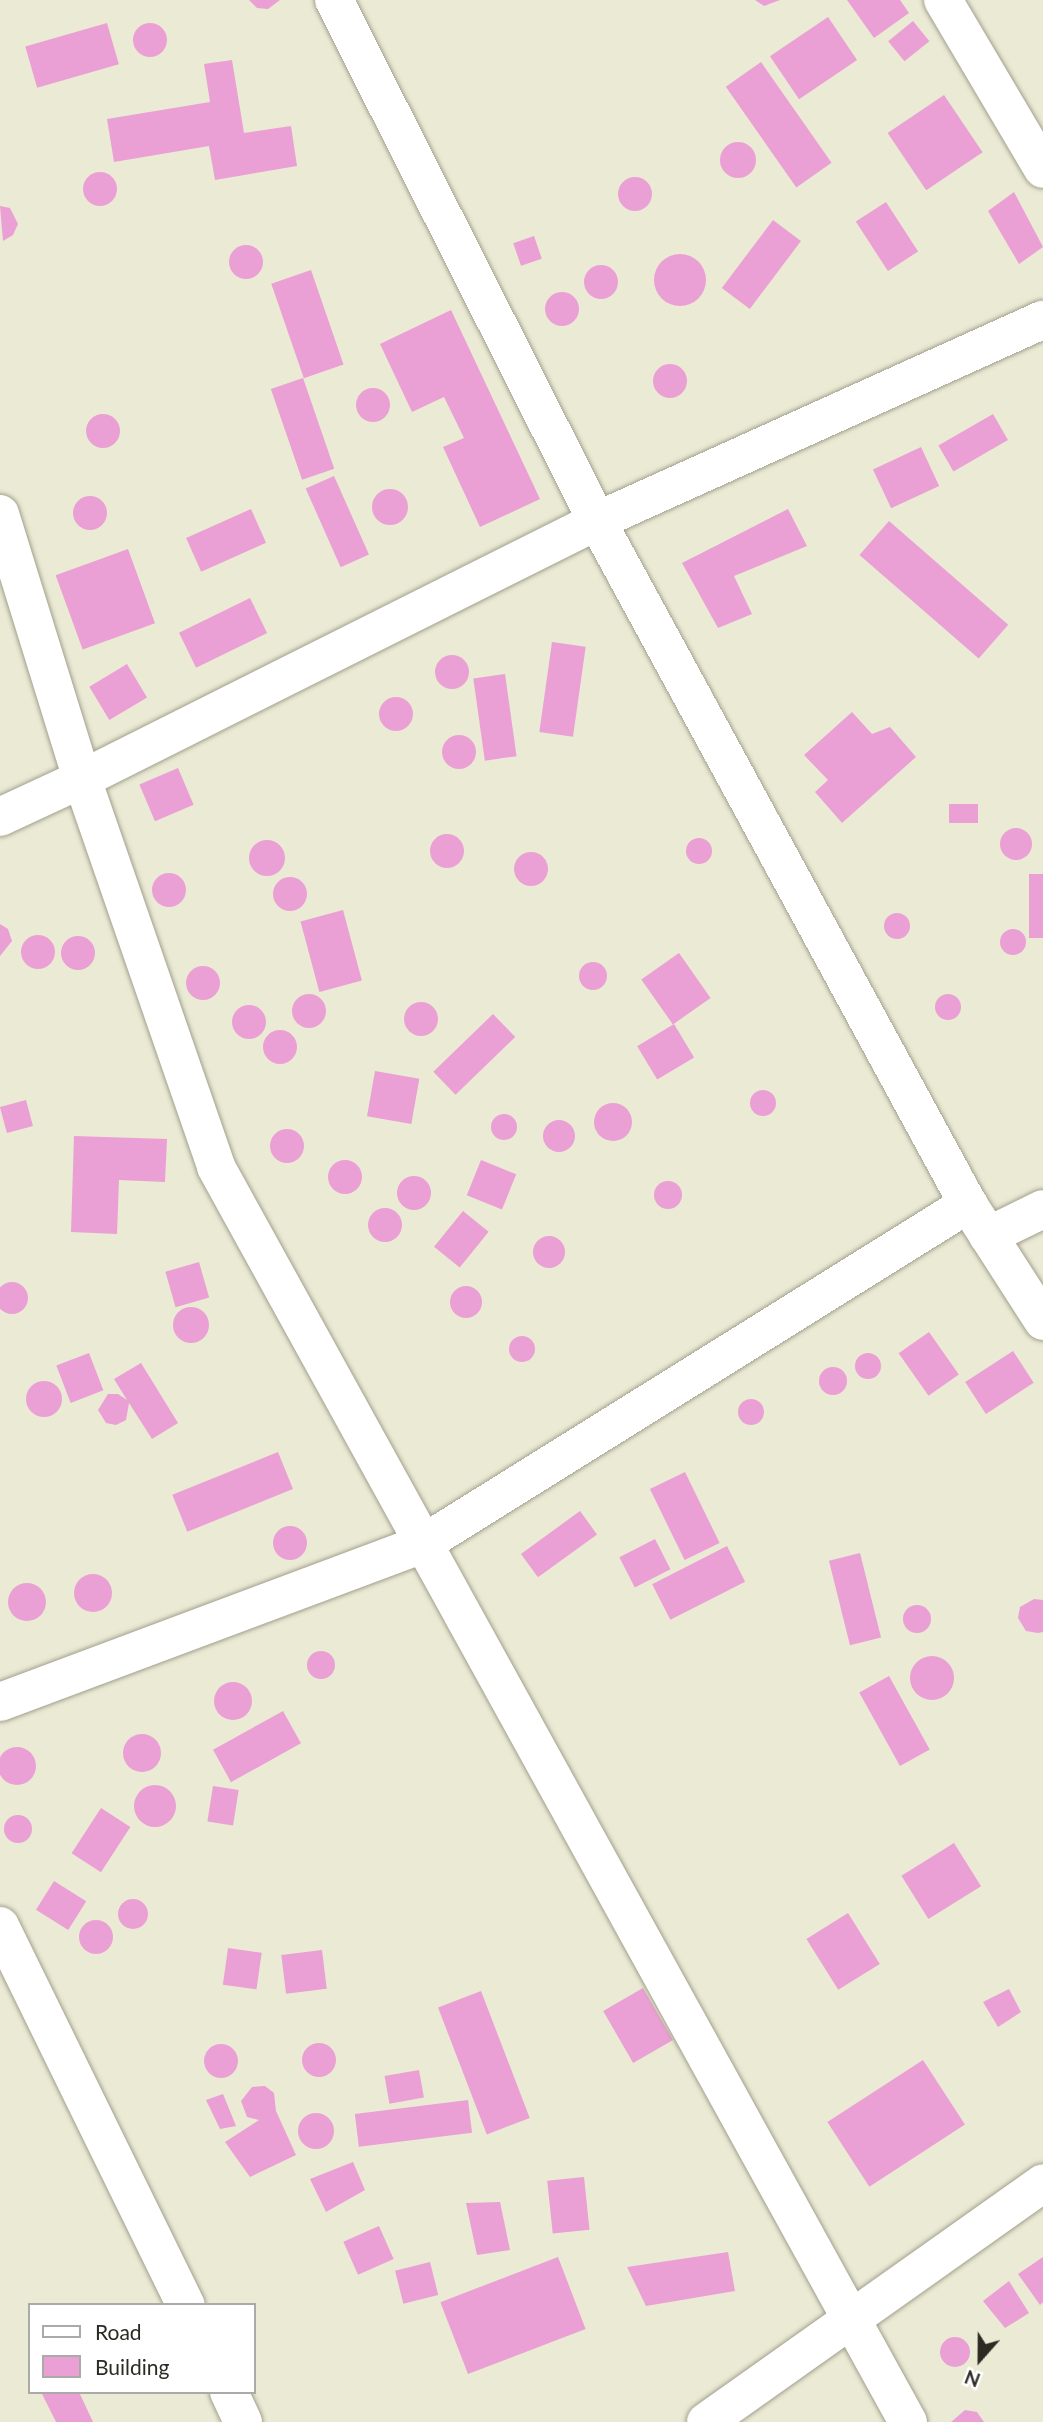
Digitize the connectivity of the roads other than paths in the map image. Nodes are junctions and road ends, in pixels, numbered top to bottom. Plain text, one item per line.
1 (334, 0) edge
2 (943, 0) edge
3 (1043, 169) edge
4 (1043, 320) edge
5 (0, 516) edge
6 (597, 521) junction
7 (82, 779) junction
8 (0, 817) edge
9 (968, 1204) junction
10 (1043, 1209) edge
11 (988, 1236) junction
12 (1043, 1321) edge
13 (422, 1545) junction
14 (0, 1702) edge
15 (0, 1926) edge
16 (1043, 2183) edge
17 (185, 2303) edge
18 (853, 2316) junction
19 (230, 2394) edge
20 (243, 2422) edge
21 (706, 2422) edge
22 (908, 2422) edge

1 - 6 street
2 - 3 street
4 - 6 street
5 - 7 street
6 - 7 street
6 - 9 street
7 - 8 street
7 - 13 street
9 - 11 street
9 - 13 street
10 - 11 street
11 - 12 street
13 - 14 street
13 - 18 street
15 - 17 street
16 - 18 street
18 - 21 street
18 - 22 street
19 - 20 street

